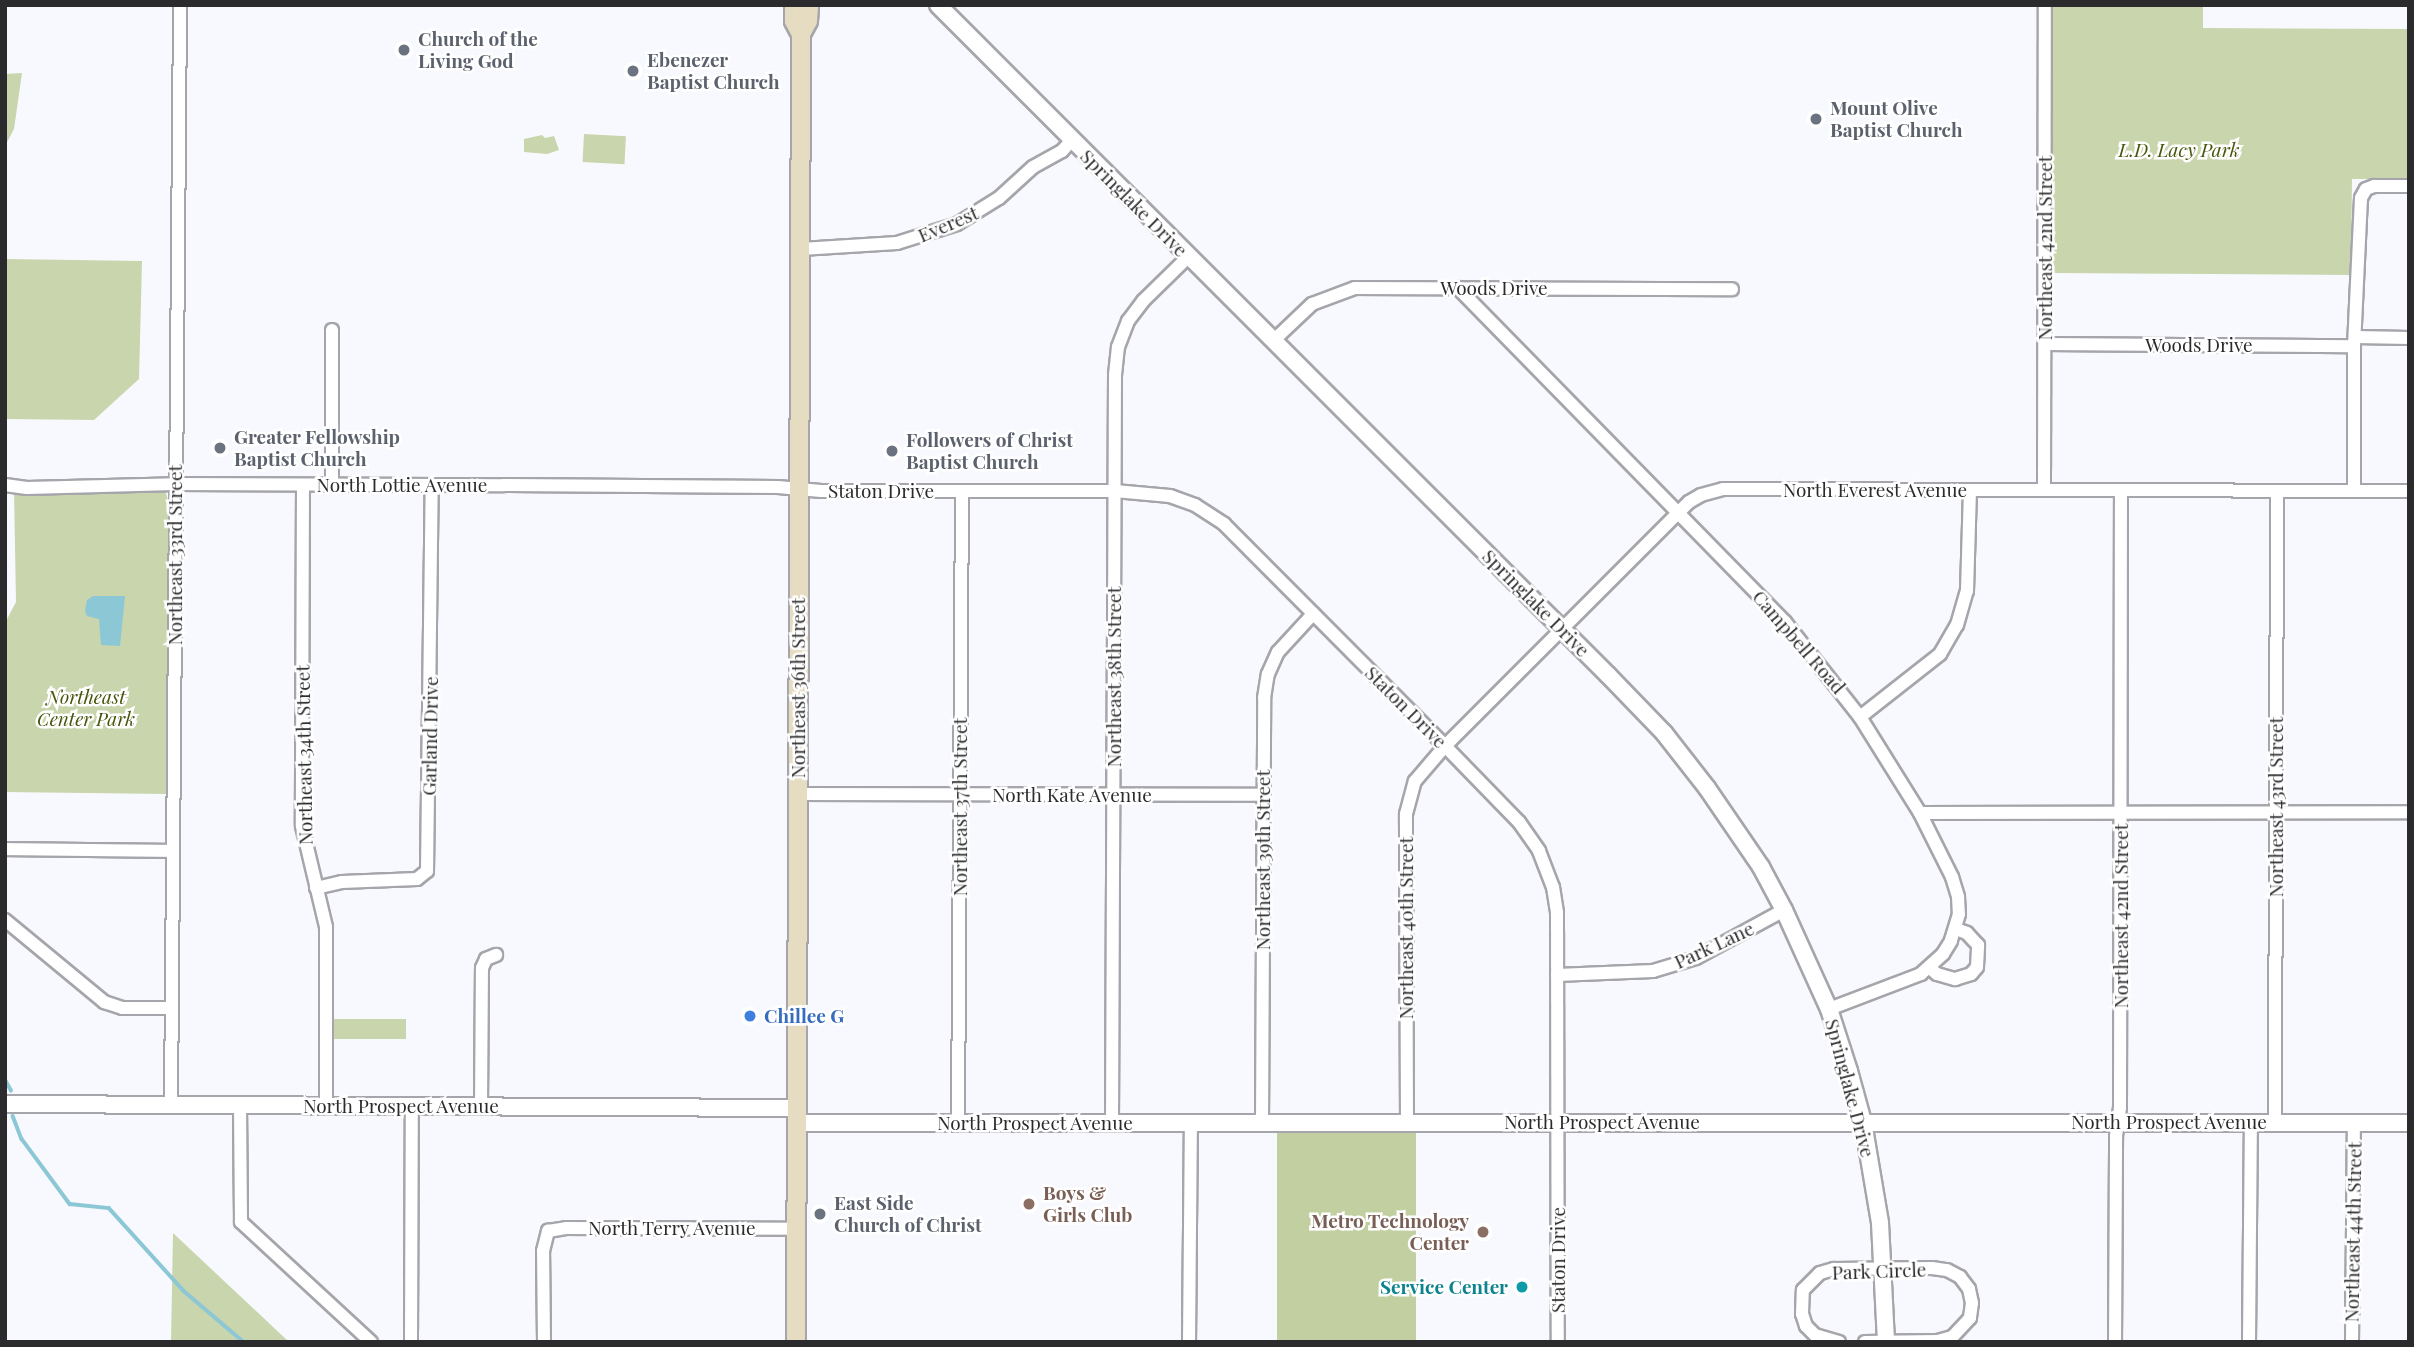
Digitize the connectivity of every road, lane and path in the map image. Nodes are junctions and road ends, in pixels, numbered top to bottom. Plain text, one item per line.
1 (180, 5) edge
2 (794, 5) edge
3 (809, 5) edge
4 (938, 5) edge
5 (2045, 5) edge
6 (801, 34) junction
7 (1072, 140) junction
8 (2409, 186) edge
9 (801, 249) junction
10 (1188, 257) junction
11 (1458, 288) junction
12 (1732, 289) dead end
13 (332, 330) dead end
14 (2409, 338) edge
15 (1273, 341) junction
16 (2355, 342) junction
17 (2045, 344) junction
18 (176, 484) junction
19 (5, 485) edge
20 (303, 485) junction
21 (332, 485) junction
22 (432, 485) junction
23 (799, 489) junction
24 (1970, 490) junction
25 (2044, 490) junction
26 (2121, 490) junction
27 (962, 491) junction
28 (1115, 491) junction
29 (2277, 491) junction
30 (2354, 491) junction
31 (2409, 491) edge
32 (1679, 512) junction
33 (1313, 614) junction
34 (1561, 629) junction
35 (1860, 717) junction
36 (1445, 746) junction
37 (798, 794) junction
38 (960, 795) junction
39 (1113, 795) junction
40 (1263, 795) junction
41 (2275, 812) junction
42 (2409, 812) edge
43 (1920, 813) junction
44 (2121, 813) junction
45 (5, 849) edge
46 (172, 851) junction
47 (316, 888) junction
48 (1784, 909) junction
49 (5, 920) edge
50 (1956, 929) junction
51 (496, 955) dead end
52 (1930, 968) junction
53 (1557, 975) junction
54 (171, 1008) junction
55 (1829, 1009) junction
56 (5, 1104) edge
57 (171, 1105) junction
58 (240, 1106) junction
59 (326, 1106) junction
60 (412, 1107) junction
61 (481, 1107) junction
62 (796, 1115) junction
63 (958, 1122) junction
64 (1262, 1122) junction
65 (1407, 1122) junction
66 (1558, 1122) junction
67 (1863, 1122) junction
68 (2118, 1122) junction
69 (2251, 1122) junction
70 (2275, 1122) junction
71 (2354, 1122) junction
72 (2409, 1122) edge
73 (1112, 1123) junction
74 (1191, 1123) junction
75 (796, 1229) junction
76 (1884, 1268) junction
77 (370, 1342) edge
78 (411, 1342) edge
79 (544, 1342) edge
80 (796, 1342) edge
81 (1189, 1342) edge
82 (1558, 1342) edge
83 (1839, 1342) edge
84 (1865, 1342) edge
85 (1886, 1342) edge
86 (2115, 1342) edge
87 (2249, 1342) edge
88 (2352, 1342) edge

1 - 18 street, Northeast 33rd Street
2 - 6 main road, Northeast 36th Street
3 - 6 main road, Northeast 36th Street
4 - 7 street, Springlake Drive
5 - 17 street, Northeast 42nd Street
6 - 9 main road, Northeast 36th Street
7 - 9 street, Everest
7 - 10 street, Springlake Drive
8 - 16 street
9 - 23 main road, Northeast 36th Street
10 - 15 street, Springlake Drive
10 - 28 street, Northeast 38th Street
11 - 12 street, Woods Drive
11 - 15 street, Woods Drive
11 - 32 street, Campbell Road
13 - 21 street
14 - 16 street, Woods Drive
15 - 34 street, Springlake Drive
16 - 17 street, Woods Drive
16 - 30 street
17 - 25 street, Northeast 42nd Street
18 - 19 street, North Lottie Avenue
18 - 20 street, North Lottie Avenue
18 - 46 street, Northeast 33rd Street
20 - 21 street, North Lottie Avenue
20 - 47 street, Northeast 34th Street
21 - 22 street, North Lottie Avenue
22 - 23 street, North Lottie Avenue
22 - 47 street, Garland Drive
23 - 27 street, Staton Drive
23 - 37 main road, Northeast 36th Street
24 - 25 street, North Everest Avenue
24 - 32 street, North Everest Avenue
24 - 35 street
25 - 26 street, North Everest Avenue
26 - 29 street, North Everest Avenue
26 - 44 street, Northeast 42nd Street
27 - 28 street, Staton Drive
27 - 38 street, Northeast 37th Street
28 - 33 street, Staton Drive
28 - 39 street, Northeast 38th Street
29 - 30 street, North Everest Avenue
29 - 41 street, Northeast 43rd Street
30 - 31 street, North Everest Avenue
32 - 34 street, North Everest Avenue
32 - 35 street, Campbell Road
33 - 36 street, Staton Drive
33 - 40 street, Northeast 39th Street
34 - 36 street, North Everest Avenue
34 - 48 street, Springlake Drive
35 - 43 street, Campbell Road
36 - 53 street, Staton Drive
36 - 65 street, Northeast 40th Street
37 - 38 street, North Kate Avenue
37 - 62 main road, Northeast 36th Street
38 - 39 street, North Kate Avenue
38 - 63 street, Northeast 37th Street
39 - 40 street, North Kate Avenue
39 - 73 street, Northeast 38th Street
40 - 64 street, Northeast 39th Street
41 - 42 street
41 - 44 street
41 - 70 street, Northeast 43rd Street
43 - 44 street
43 - 50 street, Campbell Road
44 - 68 street, Northeast 42nd Street
45 - 46 street
46 - 54 street, Northeast 33rd Street
47 - 59 street, Northeast 34th Street
48 - 53 street, Park Lane
48 - 55 street, Springlake Drive
49 - 54 street
50 - 52 street, Campbell Road
50 - 52 street
51 - 61 street
52 - 55 street
53 - 66 street, Staton Drive
54 - 57 street, Northeast 33rd Street
55 - 67 street, Springlake Drive
56 - 57 street, North Prospect Avenue
57 - 58 street, North Prospect Avenue
58 - 59 street, North Prospect Avenue
58 - 77 street
59 - 60 street, North Prospect Avenue
60 - 61 street, North Prospect Avenue
60 - 78 street
61 - 62 street, North Prospect Avenue
62 - 63 street, North Prospect Avenue
62 - 75 main road, Northeast 36th Street
63 - 73 street, North Prospect Avenue
64 - 65 street, North Prospect Avenue
64 - 74 street, North Prospect Avenue
65 - 66 street, North Prospect Avenue
66 - 67 street, North Prospect Avenue
66 - 82 street, Staton Drive
67 - 68 street, North Prospect Avenue
67 - 76 street, Springlake Drive
68 - 69 street, North Prospect Avenue
68 - 86 street, Northeast 42nd Street
69 - 70 street, North Prospect Avenue
69 - 87 street
70 - 71 street, North Prospect Avenue
71 - 72 street, North Prospect Avenue
71 - 88 street, Northeast 44th Street
73 - 74 street, North Prospect Avenue
74 - 81 street
75 - 79 street, North Terry Avenue
75 - 80 main road, Northeast 36th Street
76 - 83 street, Park Circle
76 - 85 street, Springlake Drive
76 - 85 street, Park Circle
84 - 85 street, Park Circle

